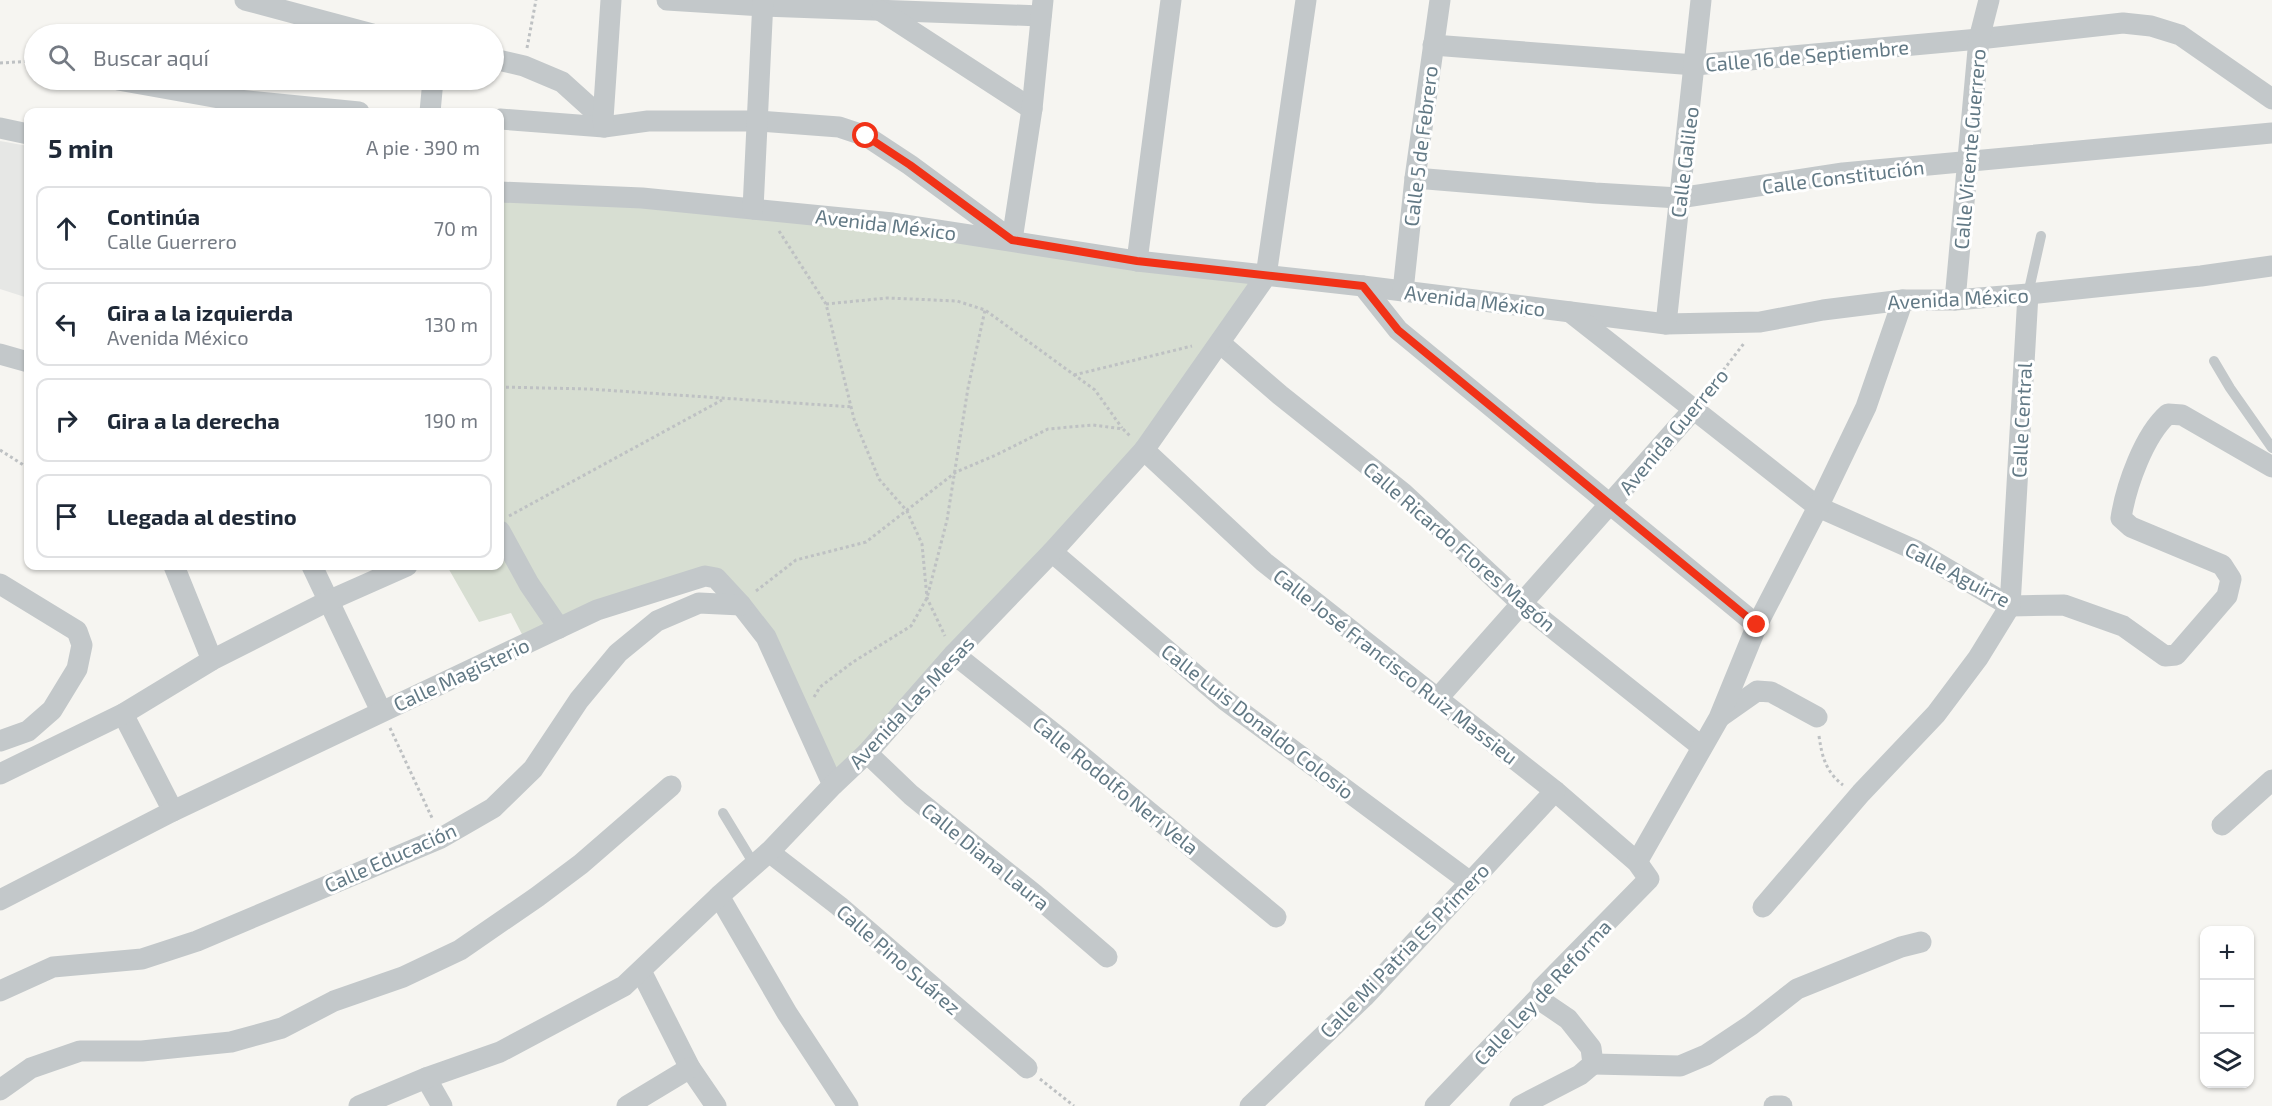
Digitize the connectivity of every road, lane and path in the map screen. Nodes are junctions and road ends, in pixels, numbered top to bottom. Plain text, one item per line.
1 (245, 0) edge
2 (536, 0) edge
3 (611, 0) edge
4 (667, 0) edge
5 (1171, 0) edge
6 (1306, 0) edge
7 (1440, 0) edge
8 (1701, 0) edge
9 (1989, 0) edge
10 (763, 3) edge
11 (1042, 8) edge
12 (878, 10) junction
13 (335, 24) edge
14 (1979, 39) junction
15 (1433, 45) junction
16 (504, 61) edge
17 (24, 62) edge
18 (0, 63) edge
19 (1695, 65) junction
20 (524, 66) junction
21 (174, 90) edge
22 (432, 90) edge
23 (2272, 99) edge
24 (319, 108) edge
25 (430, 108) edge
26 (1032, 109) junction
27 (504, 119) edge
28 (758, 121) junction
29 (603, 123) junction
30 (3, 129) edge
31 (24, 133) edge
32 (2272, 133) edge
33 (1968, 161) junction
34 (1415, 178) junction
35 (504, 192) edge
36 (1679, 198) junction
37 (753, 209) junction
38 (2041, 236) dead end
39 (1012, 240) junction
40 (1137, 261) junction
41 (2272, 266) edge
42 (1266, 276) junction
43 (1363, 286) junction
44 (1403, 291) junction
45 (2028, 294) junction
46 (1903, 300) junction
47 (1955, 300) junction
48 (826, 304) junction
49 (985, 310) junction
50 (1569, 312) junction
51 (1760, 322) junction
52 (1666, 324) junction
53 (1220, 343) junction
54 (0, 354) edge
55 (24, 361) edge
56 (2214, 361) dead end
57 (1074, 375) junction
58 (504, 387) edge
59 (722, 400) junction
60 (853, 407) junction
61 (1693, 410) junction
62 (1123, 429) junction
63 (2272, 448) edge
64 (0, 450) edge
65 (1144, 450) junction
66 (24, 465) edge
67 (2272, 467) edge
68 (956, 472) junction
69 (1611, 505) junction
70 (1818, 507) junction
71 (907, 511) junction
72 (504, 519) edge
73 (504, 538) edge
74 (1052, 552) junction
75 (176, 570) edge
76 (314, 570) edge
77 (398, 570) edge
78 (0, 584) edge
79 (927, 598) junction
80 (328, 601) junction
81 (1521, 603) junction
82 (741, 604) junction
83 (2010, 606) junction
84 (1757, 625) junction
85 (559, 628) junction
86 (954, 654) junction
87 (212, 660) junction
88 (1438, 698) junction
89 (381, 711) junction
90 (123, 714) junction
91 (801, 716) junction
92 (1816, 717) joint
93 (1719, 718) junction
94 (0, 741) edge
95 (1702, 747) junction
96 (867, 753) junction
97 (0, 774) edge
98 (2272, 780) edge
99 (833, 785) junction
100 (671, 786) dead end
101 (1555, 792) junction
102 (1860, 794) junction
103 (173, 812) junction
104 (723, 813) dead end
105 (2222, 825) dead end
106 (441, 838) junction
107 (762, 858) junction
108 (1643, 871) junction
109 (1470, 882) junction
110 (719, 896) junction
111 (0, 900) edge
112 (1763, 907) dead end
113 (1276, 917) dead end
114 (1921, 942) dead end
115 (1107, 957) dead end
116 (641, 971) junction
117 (0, 992) edge
118 (1540, 996) junction
119 (1593, 1064) junction
120 (690, 1068) junction
121 (1027, 1068) joint
122 (426, 1078) junction
123 (0, 1090) edge
124 (707, 1102) edge
125 (845, 1105) edge
126 (359, 1106) edge
127 (442, 1106) edge
128 (627, 1106) edge
129 (1074, 1106) edge
130 (1250, 1106) edge
131 (1435, 1106) edge
132 (1520, 1106) edge
133 (1774, 1106) edge
134 (1782, 1106) edge

1 - 13 street
2 - 20 path
3 - 29 street
4 - 10 street
5 - 40 street
6 - 42 street
7 - 15 street, Calle 5 de Febrero
8 - 19 street, Calle Galileo
9 - 14 street, Calle Vicente Guerrero
10 - 12 street
10 - 28 street
11 - 12 street
11 - 26 street
12 - 26 street
14 - 19 street, Calle 16 de Septiembre
14 - 23 street, Calle 16 de Septiembre
14 - 33 street, Calle Vicente Guerrero
15 - 19 street, Calle 16 de Septiembre
15 - 34 street, Calle 5 de Febrero
16 - 20 street
17 - 18 path
19 - 36 street, Calle Galileo
20 - 29 street
21 - 24 street
22 - 25 street
26 - 39 street
27 - 29 street
28 - 29 street
28 - 37 street
28 - 39 street
30 - 31 street
32 - 33 street, Calle Constitución
33 - 36 street, Calle Constitución
33 - 47 street, Calle Vicente Guerrero
34 - 36 street, Calle Constitución
34 - 44 street, Calle 5 de Febrero
35 - 37 street, Avenida México
36 - 52 street, Calle Galileo
37 - 39 street, Avenida México
37 - 48 path
38 - 45 lane, Calle Central
39 - 40 street, Avenida México
40 - 42 street, Avenida México
41 - 45 street, Avenida México
42 - 43 street, Avenida México
42 - 53 street
43 - 44 street, Avenida México
43 - 69 street
44 - 50 street, Avenida México
45 - 47 street, Avenida México
45 - 83 street, Calle Central
46 - 47 street, Avenida México
46 - 51 street, Avenida México
46 - 70 street, Calle Ley de Reforma
48 - 49 path
48 - 60 path
49 - 57 path
49 - 68 path
50 - 52 street, Avenida México
50 - 61 street, Calle Aguirre
51 - 52 street, Avenida México
51 - 61 path, Avenida Guerrero
53 - 57 path
53 - 65 street, Avenida Las Mesas
53 - 81 street, Calle Ricardo Flores Magón
54 - 55 street
56 - 63 lane
57 - 62 path
58 - 59 path
59 - 60 path
59 - 72 path
60 - 71 path
61 - 69 street, Avenida Guerrero
61 - 70 street, Calle Aguirre
62 - 65 path
62 - 68 path
64 - 66 path
65 - 74 street, Avenida Las Mesas
65 - 88 street, Calle José Francisco Ruiz Massieu
67 - 83 street, Calle Aguirre
68 - 71 path
68 - 79 path
69 - 81 street, Avenida Guerrero
69 - 84 street
70 - 83 street, Calle Aguirre
70 - 84 street, Calle Ley de Reforma
71 - 79 path
71 - 82 path
73 - 85 street
74 - 86 street, Avenida Las Mesas
74 - 109 street, Calle Luis Donaldo Colosio
75 - 87 street
76 - 80 street
77 - 80 street
78 - 94 street
79 - 86 path
79 - 91 path
80 - 87 street
80 - 89 street
81 - 88 street, Avenida Guerrero
81 - 95 street, Calle Ricardo Flores Magón
82 - 85 street, Calle Magisterio
82 - 91 street, Calle Magisterio
82 - 106 street, Calle Educación
83 - 102 street
84 - 93 street, Calle Ley de Reforma
85 - 89 street, Calle Magisterio
86 - 96 street, Avenida Las Mesas
86 - 113 street, Calle Rodolfo Neri Vela
87 - 90 street
88 - 101 street, Calle José Francisco Ruiz Massieu
89 - 103 street, Calle Magisterio
89 - 106 path
90 - 97 street
90 - 103 street
91 - 99 street, Calle Magisterio
92 - 93 street
92 - 102 path
93 - 95 street, Calle Ley de Reforma
95 - 108 street, Calle Ley de Reforma
96 - 99 street, Avenida Las Mesas
96 - 115 street, Calle Diana Laura
98 - 105 street
99 - 107 street, Avenida Las Mesas
100 - 123 street
101 - 108 street, Calle José Francisco Ruiz Massieu
101 - 109 street, Calle Mi Patria Es Primero
102 - 112 street
103 - 111 street, Calle Magisterio
104 - 107 lane
106 - 117 street, Calle Educación
107 - 110 street, Avenida Las Mesas
107 - 121 street, Calle Pino Suárez
108 - 118 street, Calle Ley de Reforma
109 - 130 street, Calle Mi Patria Es Primero
110 - 116 street, Avenida Las Mesas
110 - 125 street
114 - 119 street
116 - 120 street
116 - 122 street, Avenida Las Mesas
118 - 119 street
118 - 131 street, Calle Ley de Reforma
119 - 132 street
120 - 124 street
120 - 128 street
121 - 129 path
122 - 126 street, Avenida Las Mesas
122 - 127 street
133 - 134 street

